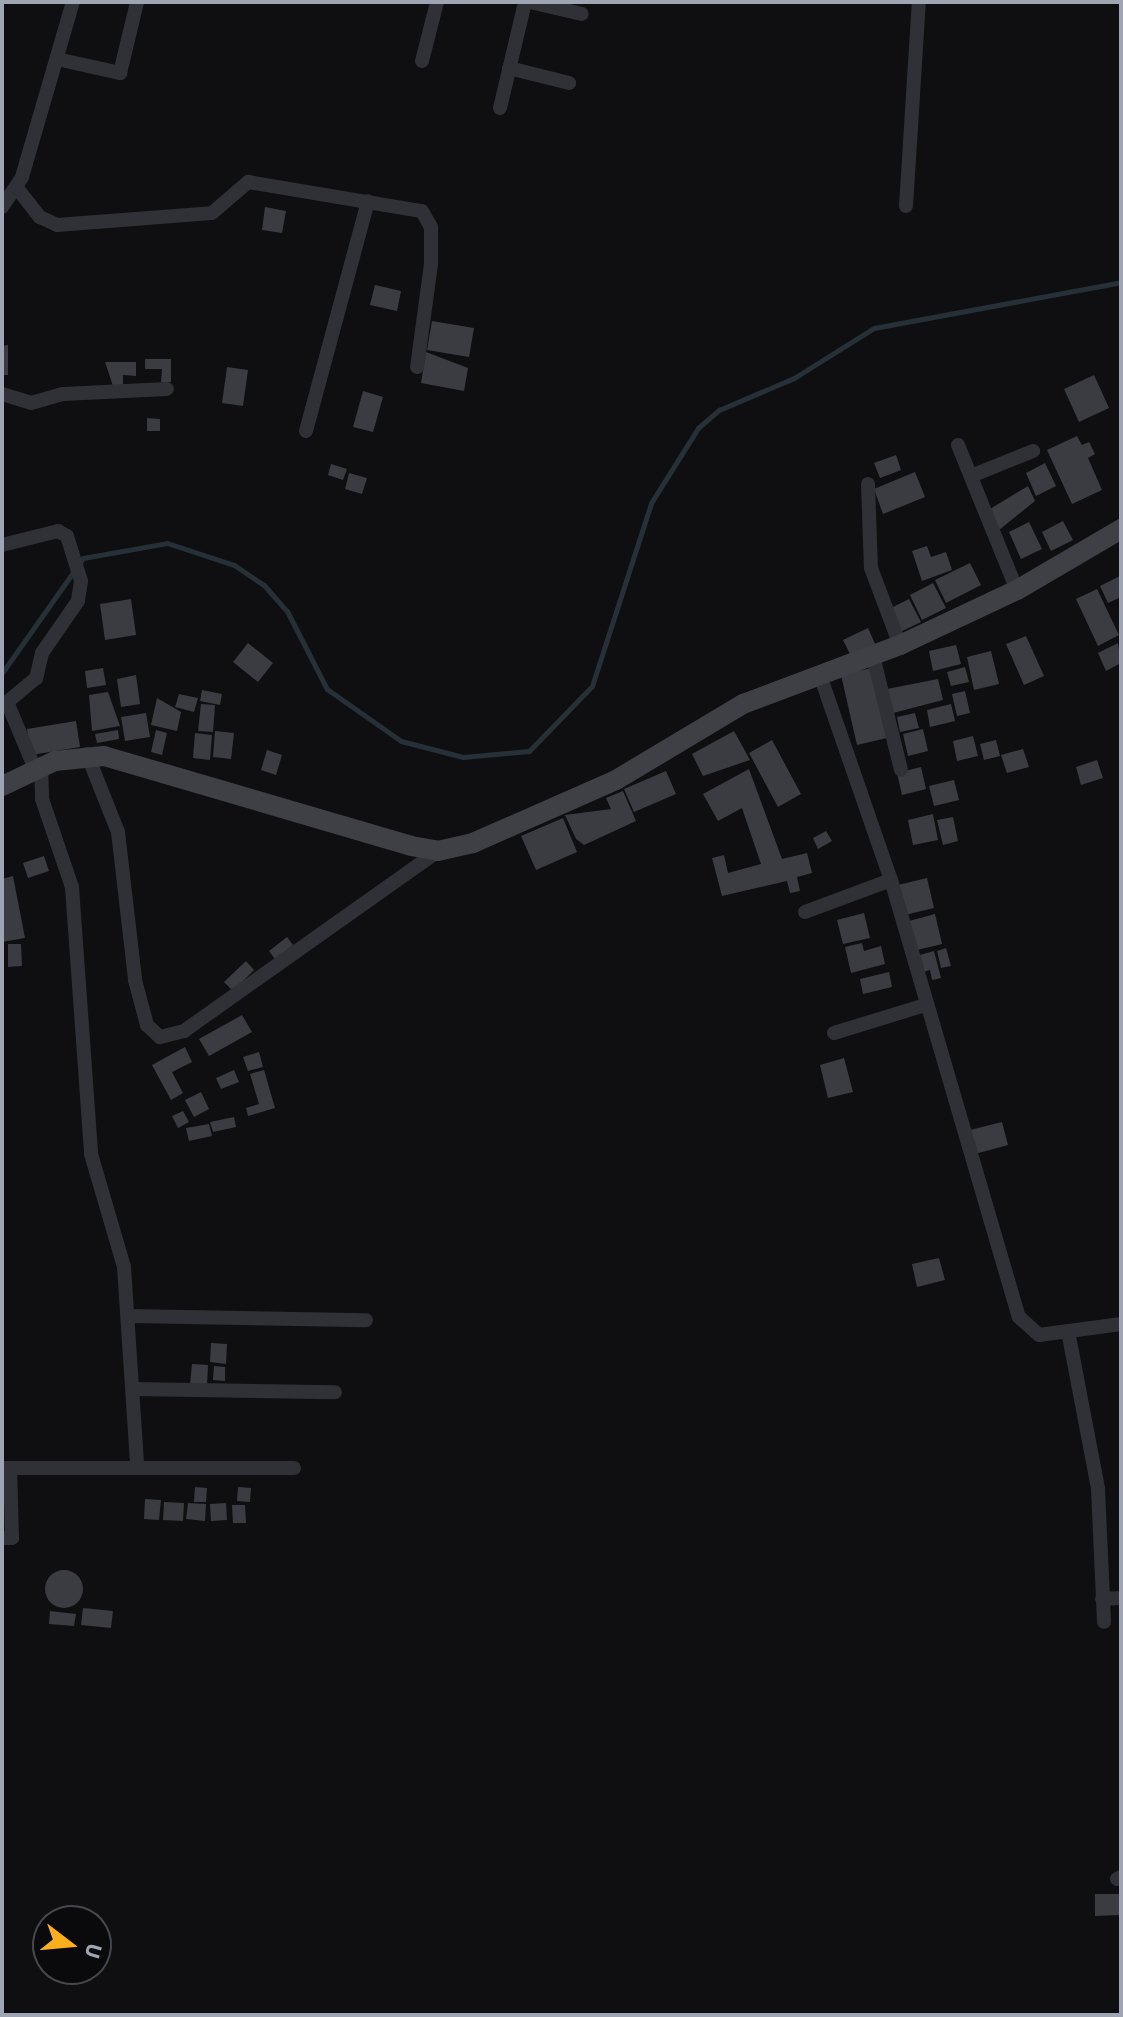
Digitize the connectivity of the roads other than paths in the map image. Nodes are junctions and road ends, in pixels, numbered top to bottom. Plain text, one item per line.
1 (73, 2) edge
2 (137, 2) edge
3 (437, 2) edge
4 (527, 2) edge
5 (919, 2) edge
6 (582, 14) dead end
7 (57, 59) junction
8 (422, 61) dead end
9 (509, 68) junction
10 (569, 83) dead end
11 (500, 108) dead end
12 (17, 188) junction
13 (368, 201) junction
14 (906, 206) dead end
15 (2, 207) edge
16 (417, 367) dead end
17 (167, 389) dead end
18 (2, 394) edge
19 (306, 431) dead end
20 (958, 445) dead end
21 (1033, 451) dead end
22 (971, 476) junction
23 (868, 484) dead end
24 (1121, 529) edge
25 (2, 545) edge
26 (1017, 590) junction
27 (900, 645) junction
28 (873, 656) junction
29 (821, 678) junction
30 (87, 754) junction
31 (38, 767) junction
32 (901, 770) dead end
33 (2, 786) edge
34 (438, 851) junction
35 (891, 880) junction
36 (805, 912) dead end
37 (925, 1005) junction
38 (834, 1033) dead end
39 (128, 1316) junction
40 (366, 1320) dead end
41 (1121, 1324) edge
42 (1068, 1331) junction
43 (133, 1389) junction
44 (335, 1392) dead end
45 (137, 1464) junction
46 (6, 1468) edge
47 (294, 1468) dead end
48 (9, 1542) edge
49 (1121, 1598) edge
50 (1102, 1599) junction
51 (1104, 1622) dead end

1 - 7 street
2 - 7 street
3 - 8 street
4 - 6 street
4 - 9 street
5 - 14 street
7 - 12 street
9 - 10 street
9 - 11 street
12 - 13 street
12 - 15 street
13 - 16 street
13 - 19 street
17 - 18 street
20 - 22 street
21 - 22 street
22 - 26 street
23 - 27 street
24 - 26 street
25 - 31 street
26 - 27 street
27 - 28 street
28 - 29 street
28 - 32 street
29 - 34 street
29 - 35 street
30 - 31 street
30 - 34 street
30 - 34 street
31 - 33 street
31 - 39 street
35 - 36 street
35 - 37 street
37 - 38 street
37 - 42 street
39 - 40 street
39 - 43 street
41 - 42 street
42 - 50 street
43 - 44 street
43 - 45 street
45 - 46 street
45 - 47 street
46 - 48 street
49 - 50 street
50 - 51 street

